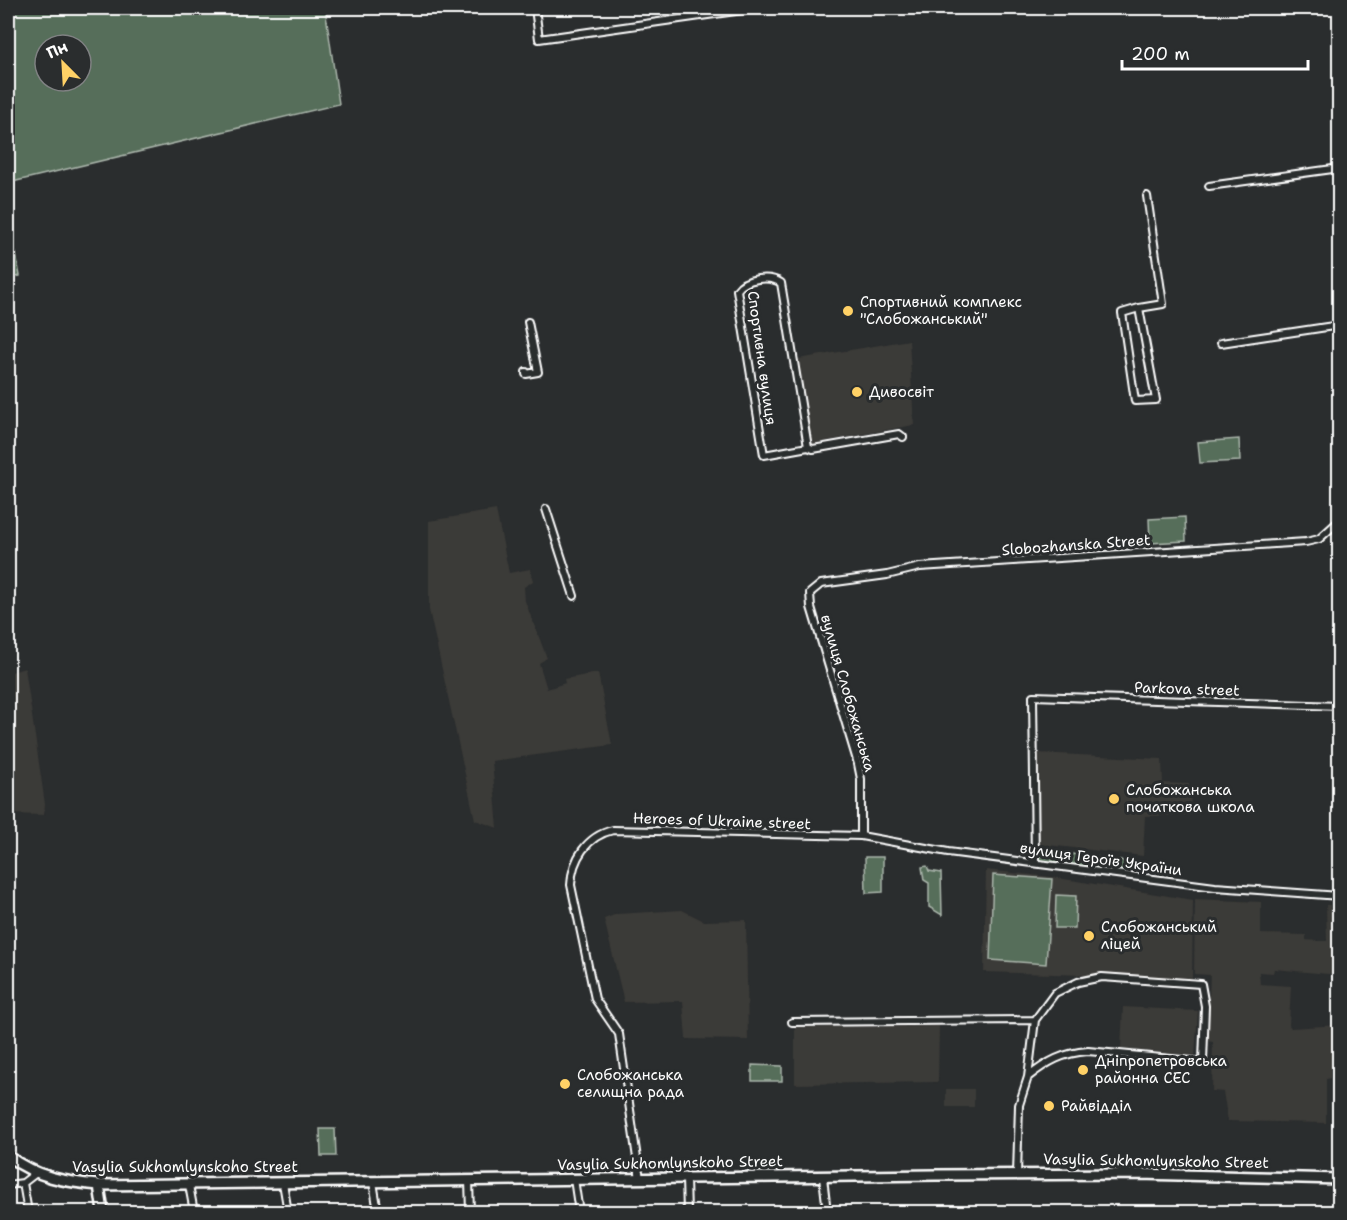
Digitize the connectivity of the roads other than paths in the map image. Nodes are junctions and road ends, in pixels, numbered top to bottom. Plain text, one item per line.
1 (535, 8) edge
2 (757, 8) edge
3 (1340, 168) edge
4 (1209, 186) dead end
5 (1147, 196) dead end
6 (1139, 308) junction
7 (528, 322) dead end
8 (1340, 326) edge
9 (1221, 343) dead end
10 (526, 372) dead end
11 (903, 437) dead end
12 (808, 447) junction
13 (546, 509) dead end
14 (1340, 520) edge
15 (810, 593) joint
16 (574, 596) dead end
17 (1340, 706) edge
18 (861, 836) junction
19 (1035, 862) junction
20 (1340, 896) edge
21 (1035, 1020) junction
22 (792, 1022) dead end
23 (1030, 1061) junction
24 (1041, 1067) junction
25 (1028, 1077) junction
26 (8, 1156) edge
27 (36, 1173) junction
28 (1017, 1175) junction
29 (823, 1177) junction
30 (574, 1179) junction
31 (640, 1179) junction
32 (686, 1179) junction
33 (1340, 1179) edge
34 (469, 1180) junction
35 (373, 1182) junction
36 (283, 1183) junction
37 (24, 1184) junction
38 (8, 1185) edge
39 (99, 1185) junction
40 (189, 1185) junction
41 (28, 1212) edge
42 (103, 1212) edge
43 (194, 1212) edge
44 (288, 1212) edge
45 (378, 1212) edge
46 (470, 1212) edge
47 (579, 1212) edge
48 (687, 1212) edge
49 (827, 1212) edge

1 - 2 street
3 - 4 street
5 - 6 street
6 - 6 street
7 - 10 street
8 - 9 street
11 - 12 street, Спортивна вулиця
12 - 12 street, Спортивна вулиця
13 - 16 street
14 - 15 street, Slobozhanska Street
15 - 18 street, вулиця Слобожанська
17 - 19 street, Parkova street
18 - 19 street, вулиця Героїв України
18 - 31 street, Heroes of Ukraine street
19 - 20 street, вулиця Героїв України
21 - 22 street
21 - 23 street
21 - 24 street
23 - 24 street
23 - 25 street
24 - 25 street
25 - 28 street
26 - 27 main road, Vasylia Sukhomlynskoho Street
27 - 37 street
27 - 39 main road, Vasylia Sukhomlynskoho Street
28 - 29 main road, Vasylia Sukhomlynskoho Street
28 - 33 main road, Vasylia Sukhomlynskoho Street
29 - 32 main road, Vasylia Sukhomlynskoho Street
29 - 49 street
30 - 31 main road, Vasylia Sukhomlynskoho Street
30 - 34 main road, Vasylia Sukhomlynskoho Street
30 - 47 street
31 - 32 main road, Vasylia Sukhomlynskoho Street
32 - 48 street
34 - 35 main road, Vasylia Sukhomlynskoho Street
34 - 46 street
35 - 36 main road, Vasylia Sukhomlynskoho Street
35 - 45 street
36 - 40 main road, Vasylia Sukhomlynskoho Street
36 - 44 street
37 - 38 street
37 - 41 street
39 - 40 main road, Vasylia Sukhomlynskoho Street
39 - 42 main road
40 - 43 street

